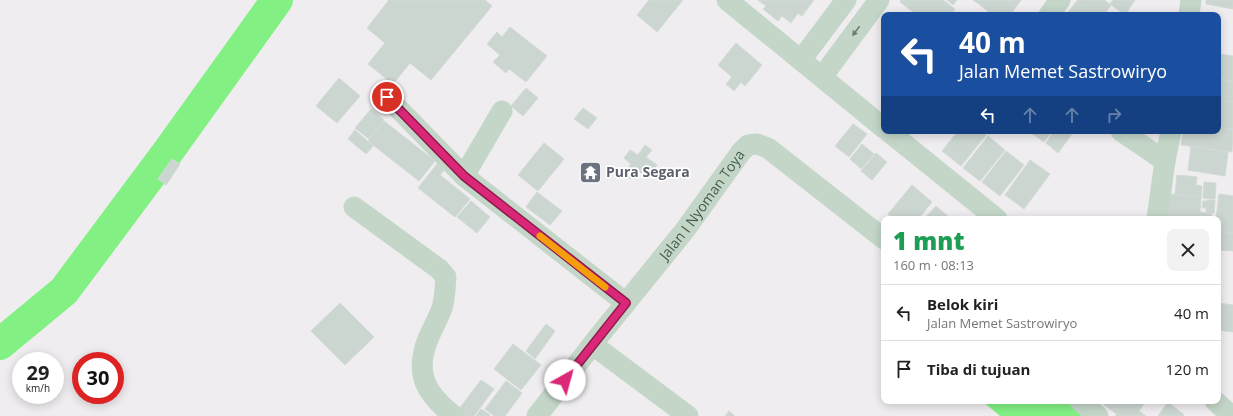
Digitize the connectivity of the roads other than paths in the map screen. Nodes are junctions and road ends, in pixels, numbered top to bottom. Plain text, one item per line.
1 (727, 0) edge
2 (846, 0) edge
3 (879, 0) edge
4 (1060, 0) edge
5 (1191, 0) edge
6 (1051, 12) edge
7 (1189, 12) edge
8 (801, 60) junction
9 (822, 77) junction
10 (387, 97) dead end
11 (502, 111) dead end
12 (881, 126) edge
13 (892, 134) edge
14 (1126, 134) edge
15 (1170, 134) edge
16 (1165, 161) junction
17 (464, 176) junction
18 (354, 207) dead end
19 (993, 216) edge
20 (1157, 216) edge
21 (881, 237) edge
22 (626, 303) junction
23 (593, 344) junction
24 (1084, 404) edge
25 (1218, 404) edge
26 (454, 416) edge
27 (537, 416) edge
28 (688, 416) edge
29 (1098, 416) edge
30 (1232, 416) edge

1 - 8 street
2 - 8 street
3 -> 9 street
4 - 6 street
5 - 7 street
8 - 9 street
9 - 12 street
10 - 17 street
11 - 17 street
13 - 19 street
14 - 16 street
15 - 16 street
16 - 20 street
17 - 22 street
18 - 26 street
21 - 22 street, Jalan I Nyoman Toya
22 - 23 street
23 - 27 street
23 - 28 street
24 - 29 street
25 - 30 street

